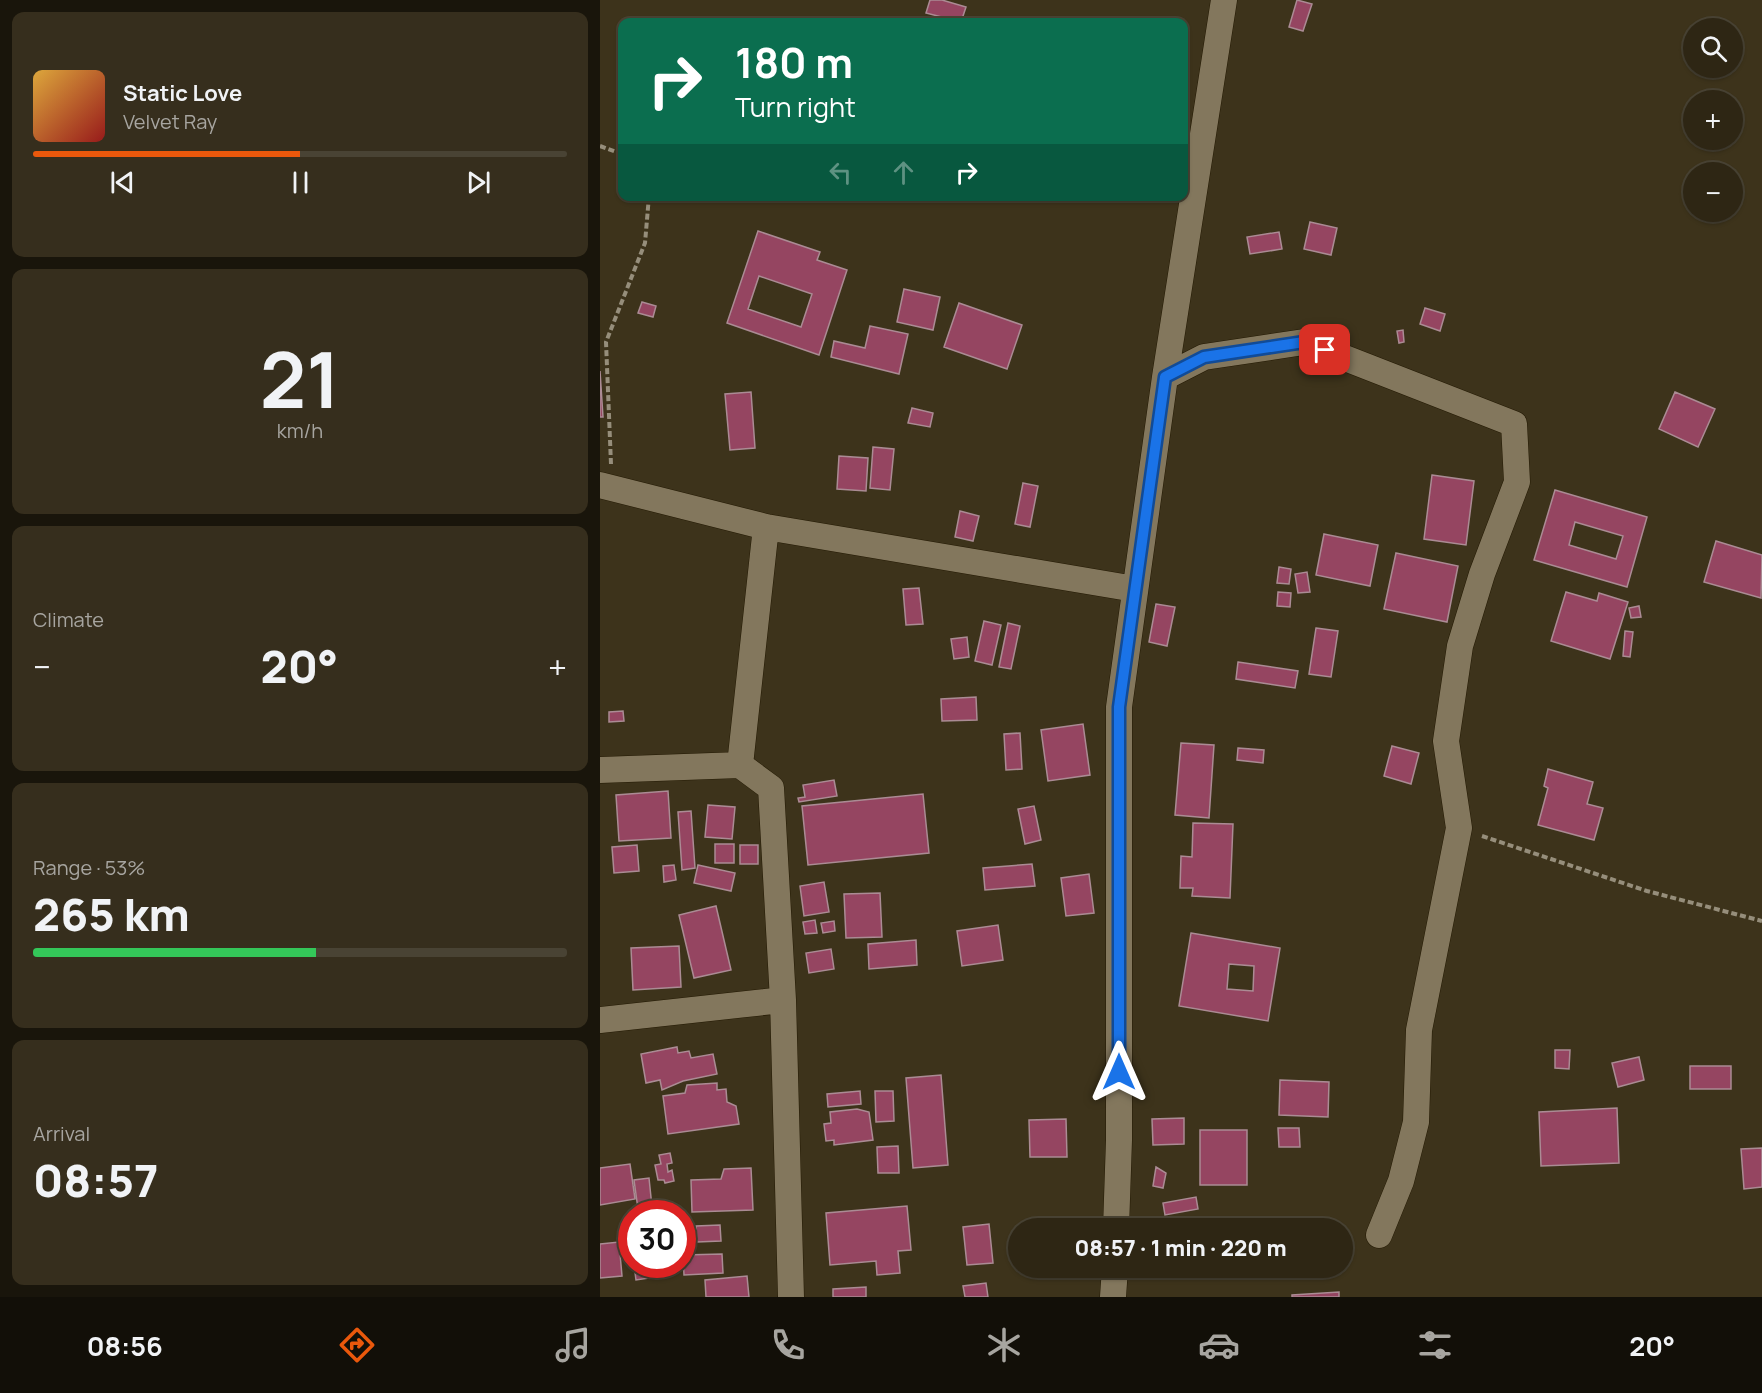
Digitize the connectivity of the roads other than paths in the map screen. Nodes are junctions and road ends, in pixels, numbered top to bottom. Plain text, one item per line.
1 (1224, 0) edge
2 (1165, 377) junction
3 (606, 487) edge
4 (766, 527) junction
5 (1135, 589) junction
6 (740, 765) junction
7 (600, 770) edge
8 (783, 1000) junction
9 (600, 1020) edge
10 (1116, 1218) edge
11 (1379, 1235) dead end
12 (1114, 1278) edge
13 (791, 1297) edge
14 (1113, 1297) edge

1 - 2 street
2 - 5 street
2 - 11 street
3 - 4 street
4 - 5 street
4 - 6 street
5 - 10 street
6 - 7 street
6 - 8 street
8 - 9 street
8 - 13 street
12 - 14 street

